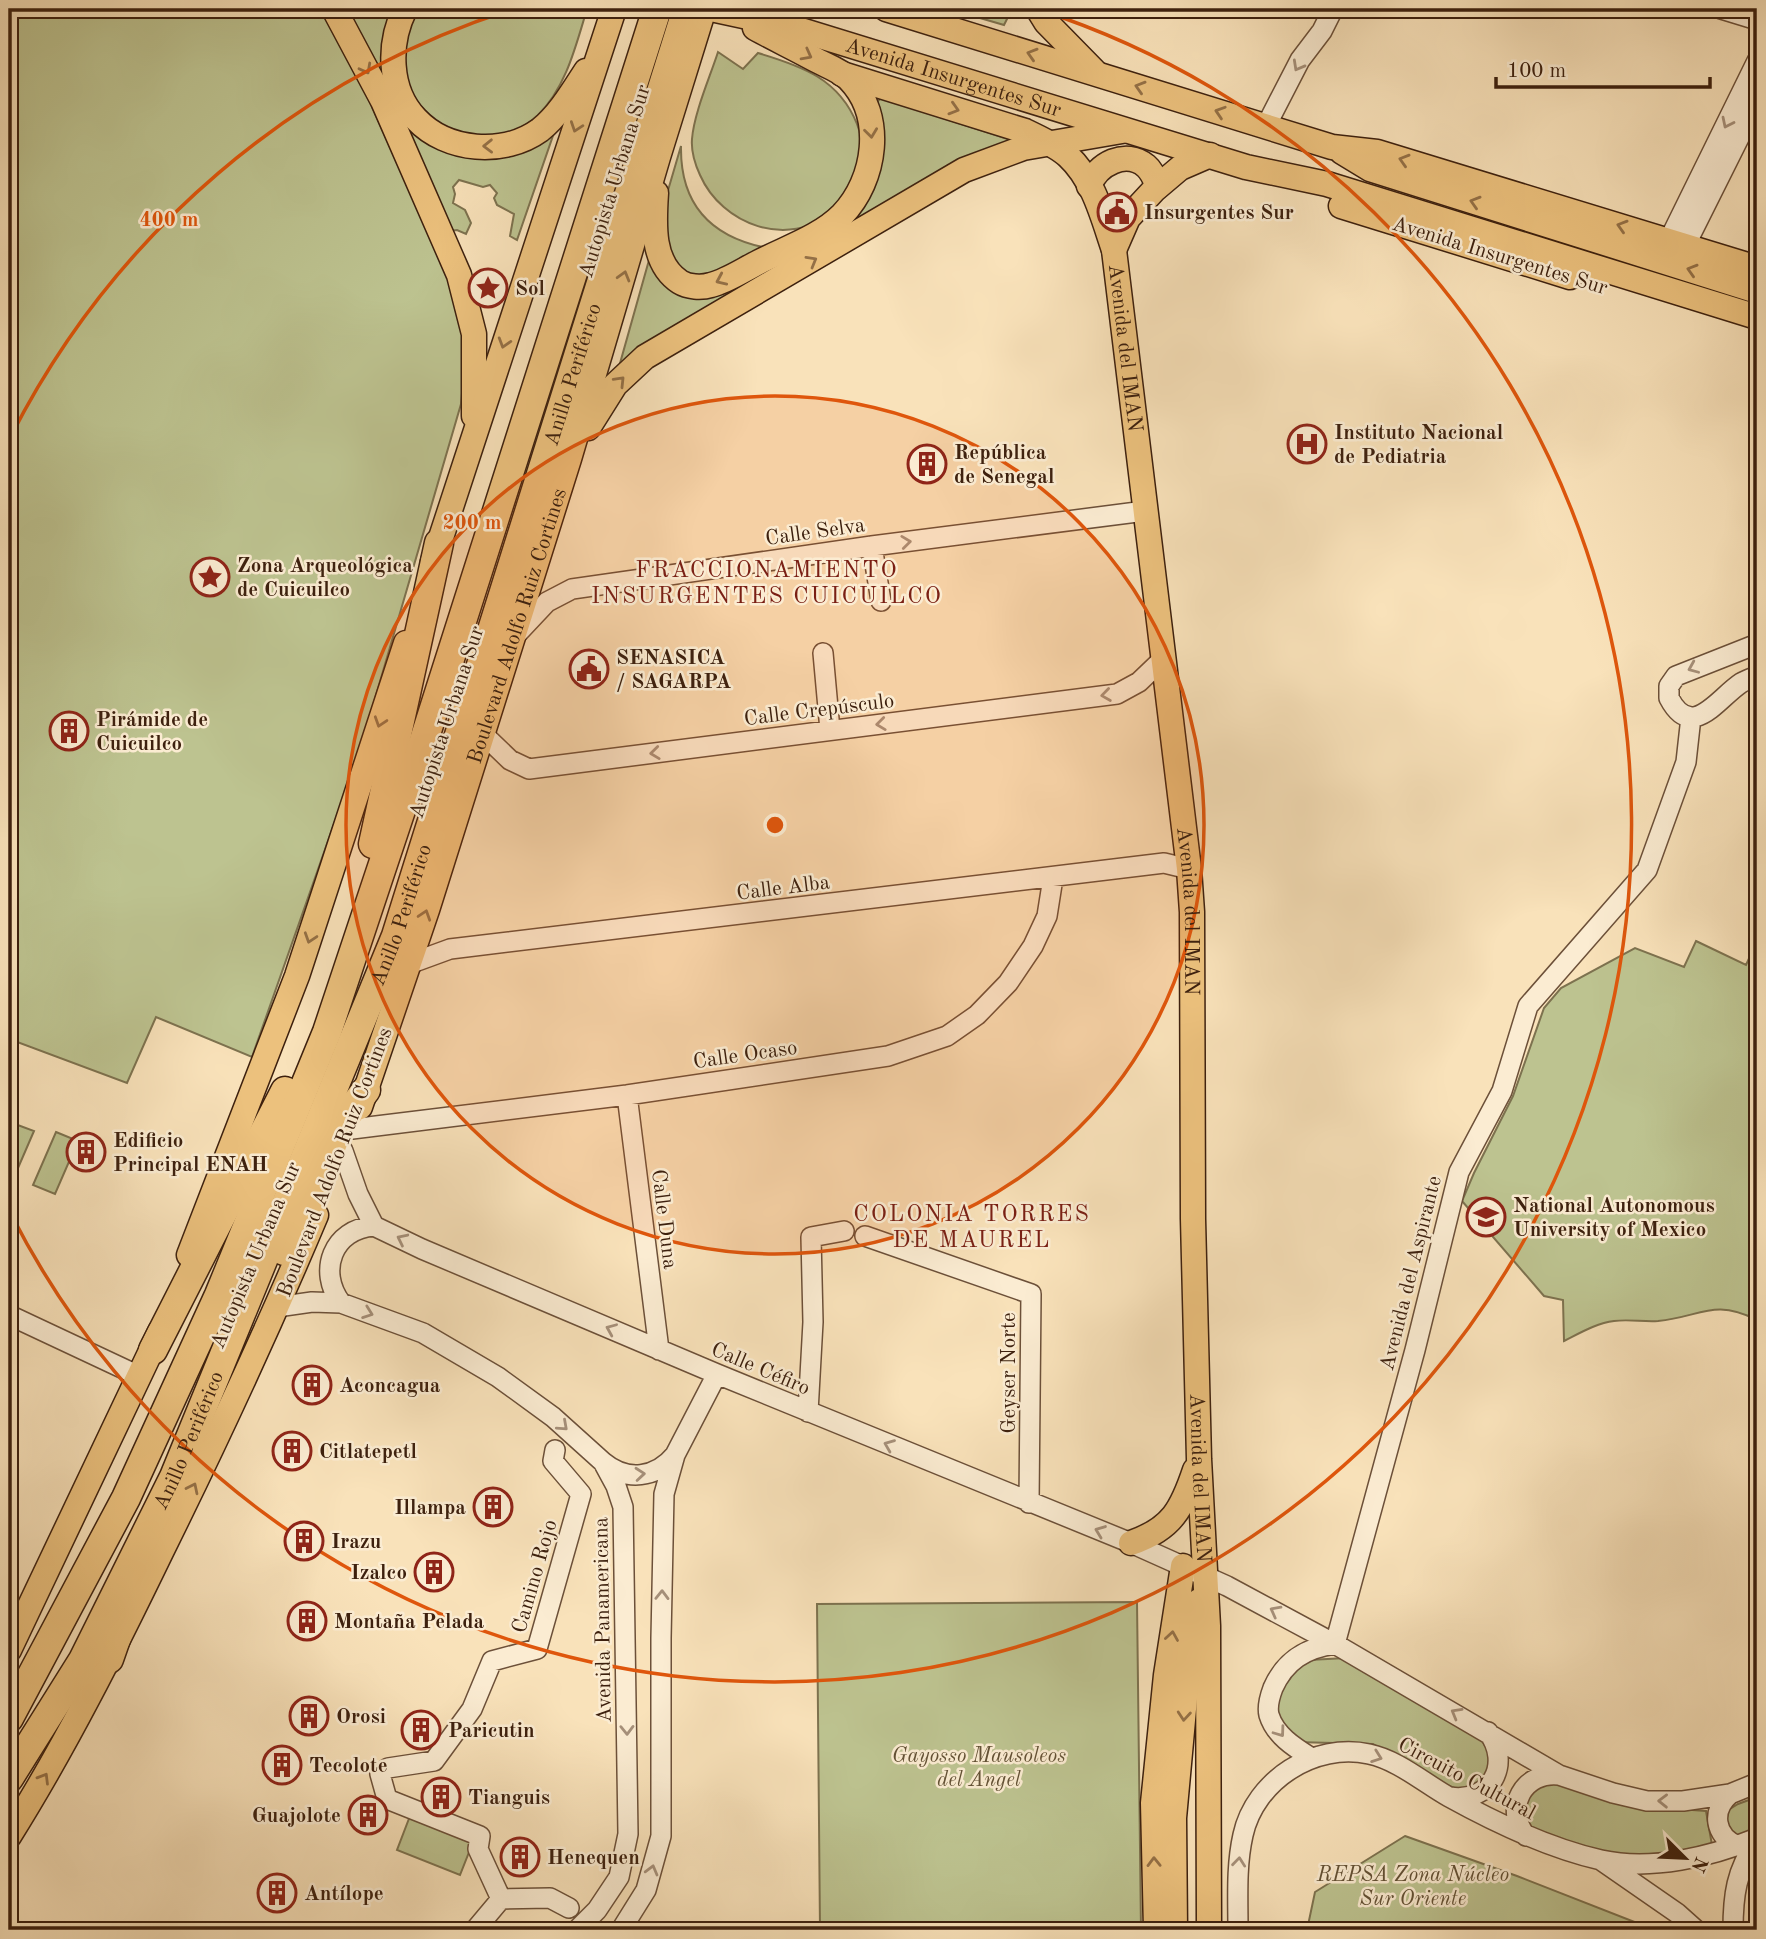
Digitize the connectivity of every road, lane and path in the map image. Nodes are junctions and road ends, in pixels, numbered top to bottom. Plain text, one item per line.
1 (334, 9) edge
2 (405, 9) edge
3 (886, 9) edge
4 (1038, 9) edge
5 (1333, 9) edge
6 (1721, 9) edge
7 (613, 12) edge
8 (689, 14) edge
9 (1757, 20) edge
10 (604, 40) junction
11 (1757, 61) edge
12 (842, 74) junction
13 (1097, 74) junction
14 (1757, 102) edge
15 (1266, 126) junction
16 (1128, 130) junction
17 (1048, 142) junction
18 (1332, 147) junction
19 (1210, 155) junction
20 (658, 157) junction
21 (1246, 167) junction
22 (1089, 186) junction
23 (1158, 186) junction
24 (1677, 243) junction
25 (1114, 250) junction
26 (1757, 268) edge
27 (1757, 291) edge
28 (1757, 317) edge
29 (1757, 335) edge
30 (474, 439) junction
31 (569, 458) junction
32 (1145, 511) junction
33 (439, 543) junction
34 (872, 546) junction
35 (881, 601) dead end
36 (511, 640) junction
37 (1757, 644) edge
38 (823, 653) dead end
39 (1162, 660) junction
40 (1757, 676) edge
41 (1691, 717) junction
42 (830, 730) junction
43 (483, 734) junction
44 (1188, 858) junction
45 (1053, 878) junction
46 (362, 897) junction
47 (409, 964) junction
48 (294, 1073) junction
49 (366, 1090) junction
50 (627, 1095) junction
51 (347, 1140) junction
52 (374, 1226) junction
53 (844, 1231) dead end
54 (865, 1236) dead end
55 (341, 1303) junction
56 (277, 1307) junction
57 (9, 1315) edge
58 (153, 1350) junction
59 (659, 1350) junction
60 (717, 1374) junction
61 (139, 1376) junction
62 (212, 1385) junction
63 (808, 1412) junction
64 (555, 1450) dead end
65 (675, 1455) junction
66 (1199, 1459) junction
67 (603, 1462) junction
68 (174, 1477) junction
69 (1029, 1503) junction
70 (1131, 1543) junction
71 (1183, 1566) junction
72 (1207, 1577) junction
73 (626, 1636) junction
74 (661, 1638) junction
75 (1335, 1644) junction
76 (9, 1650) edge
77 (109, 1659) junction
78 (660, 1672) junction
79 (626, 1679) junction
80 (9, 1693) edge
81 (9, 1718) edge
82 (1488, 1732) junction
83 (9, 1756) edge
84 (1310, 1757) junction
85 (1559, 1775) junction
86 (9, 1778) edge
87 (1757, 1783) edge
88 (1730, 1794) junction
89 (1449, 1797) junction
90 (9, 1836) edge
91 (1526, 1836) junction
92 (1751, 1842) edge
93 (1601, 1860) junction
94 (502, 1899) junction
95 (569, 1908) dead end
96 (475, 1930) edge
97 (577, 1930) edge
98 (621, 1930) edge
99 (1156, 1930) edge
100 (1175, 1930) edge
101 (1209, 1930) edge
102 (1238, 1930) edge
103 (1696, 1930) edge
104 (1733, 1930) edge

1 -> 30 main road
10 -> 2 main road
13 -> 3 main road, Avenida Insurgentes Sur
4 - 13 main road
5 -> 15 street
6 - 9 street
7 - 10 main road
8 -> 12 main road, Avenida del IMAN
8 - 16 main road, Avenida Insurgentes Sur
8 - 20 main road, Boulevard Adolfo Ruiz Cortines
8 - 46 highway, Anillo Periférico
8 - 62 highway, Anillo Periférico
8 - 81 highway, Autopista Urbana Sur
8 - 83 highway, Autopista Urbana Sur
10 -> 30 main road
11 -> 24 street
12 -> 17 main road, Avenida del IMAN
12 -> 20 main road
15 -> 13 main road, Avenida Insurgentes Sur
14 - 24 street
15 - 18 main road, Avenida Insurgentes Sur
16 - 17 main road
16 - 19 main road, Avenida Insurgentes Sur
17 - 22 main road, Avenida del IMAN
31 -> 17 main road
24 -> 18 main road, Avenida Insurgentes Sur
27 -> 18 main road, Avenida Insurgentes Sur
19 - 21 main road, Avenida Insurgentes Sur
19 - 23 main road, Avenida del IMAN
31 -> 20 main road, Boulevard Adolfo Ruiz Cortines
21 - 28 main road, Avenida Insurgentes Sur
21 - 29 main road, Avenida Insurgentes Sur
22 - 23 main road
22 - 25 main road, Avenida del IMAN
23 - 25 main road, Avenida del IMAN
24 - 26 main road, Avenida Insurgentes Sur
25 - 32 main road, Avenida del IMAN
30 - 33 main road
31 - 36 main road, Boulevard Adolfo Ruiz Cortines
34 -> 32 street, Calle Selva
32 - 39 main road, Avenida del IMAN
33 - 46 highway
33 -> 58 main road
34 - 35 street
34 - 36 street, Calle Selva
36 - 43 main road, Boulevard Adolfo Ruiz Cortines
37 -> 41 street
38 - 42 street
39 -> 42 street, Calle Crepúsculo
39 - 44 main road, Avenida del IMAN
40 - 41 street
41 - 75 street, Avenida del Aspirante
42 -> 43 street, Calle Crepúsculo
47 -> 43 main road, Boulevard Adolfo Ruiz Cortines
44 - 45 street, Calle Alba
44 - 66 main road, Avenida del IMAN
45 - 47 street, Calle Alba
45 - 50 street, Calle Ocaso
46 - 48 highway, Anillo Periférico
47 - 49 main road, Boulevard Adolfo Ruiz Cortines
48 - 58 highway
48 - 80 highway, Anillo Periférico
49 - 51 main road, Boulevard Adolfo Ruiz Cortines
49 - 62 highway
50 - 51 street, Calle Ocaso
50 - 59 street, Calle Duna
51 - 52 street
51 - 56 main road, Boulevard Adolfo Ruiz Cortines
52 - 55 street
59 -> 52 street, Calle Céfiro
53 - 63 street
54 - 69 street, Geyser Norte
55 - 56 street, Avenida Panamericana
55 -> 67 street, Avenida Panamericana
77 -> 56 main road, Boulevard Adolfo Ruiz Cortines
57 - 61 street
58 - 61 main road
59 - 60 street, Calle Céfiro
60 - 63 street, Calle Céfiro
60 - 65 street
61 - 76 main road
62 - 68 highway, Anillo Periférico
69 -> 63 street, Calle Céfiro
64 - 94 street, Camino Rojo
67 -> 65 street
74 -> 65 street
66 - 70 main road
66 - 72 main road, Avenida del IMAN
67 - 73 street, Avenida Panamericana
68 - 77 highway
68 - 86 highway, Anillo Periférico
70 -> 69 street, Calle Céfiro
70 - 71 street, Calle Céfiro
71 - 72 street, Calle Céfiro
99 -> 71 main road
75 -> 72 street
72 -> 100 main road, Avenida del IMAN
72 - 101 main road, Avenida del IMAN
73 - 74 street
73 - 79 street, Avenida Panamericana
74 - 78 street
82 -> 75 street
75 -> 84 street
90 -> 77 main road, Boulevard Adolfo Ruiz Cortines
78 - 79 street
98 -> 78 street
79 -> 97 street, Avenida Panamericana
82 - 85 street
82 - 89 street
84 -> 89 street, Circuito Cultural
102 -> 84 street, Circuito Cultural
88 -> 85 street
85 - 91 street
87 - 88 street
88 - 92 street
89 - 91 street, Circuito Cultural
91 - 93 street, Circuito Cultural
92 - 93 street, Circuito Cultural
92 - 104 street
93 - 103 street
94 - 95 street
94 - 96 street

